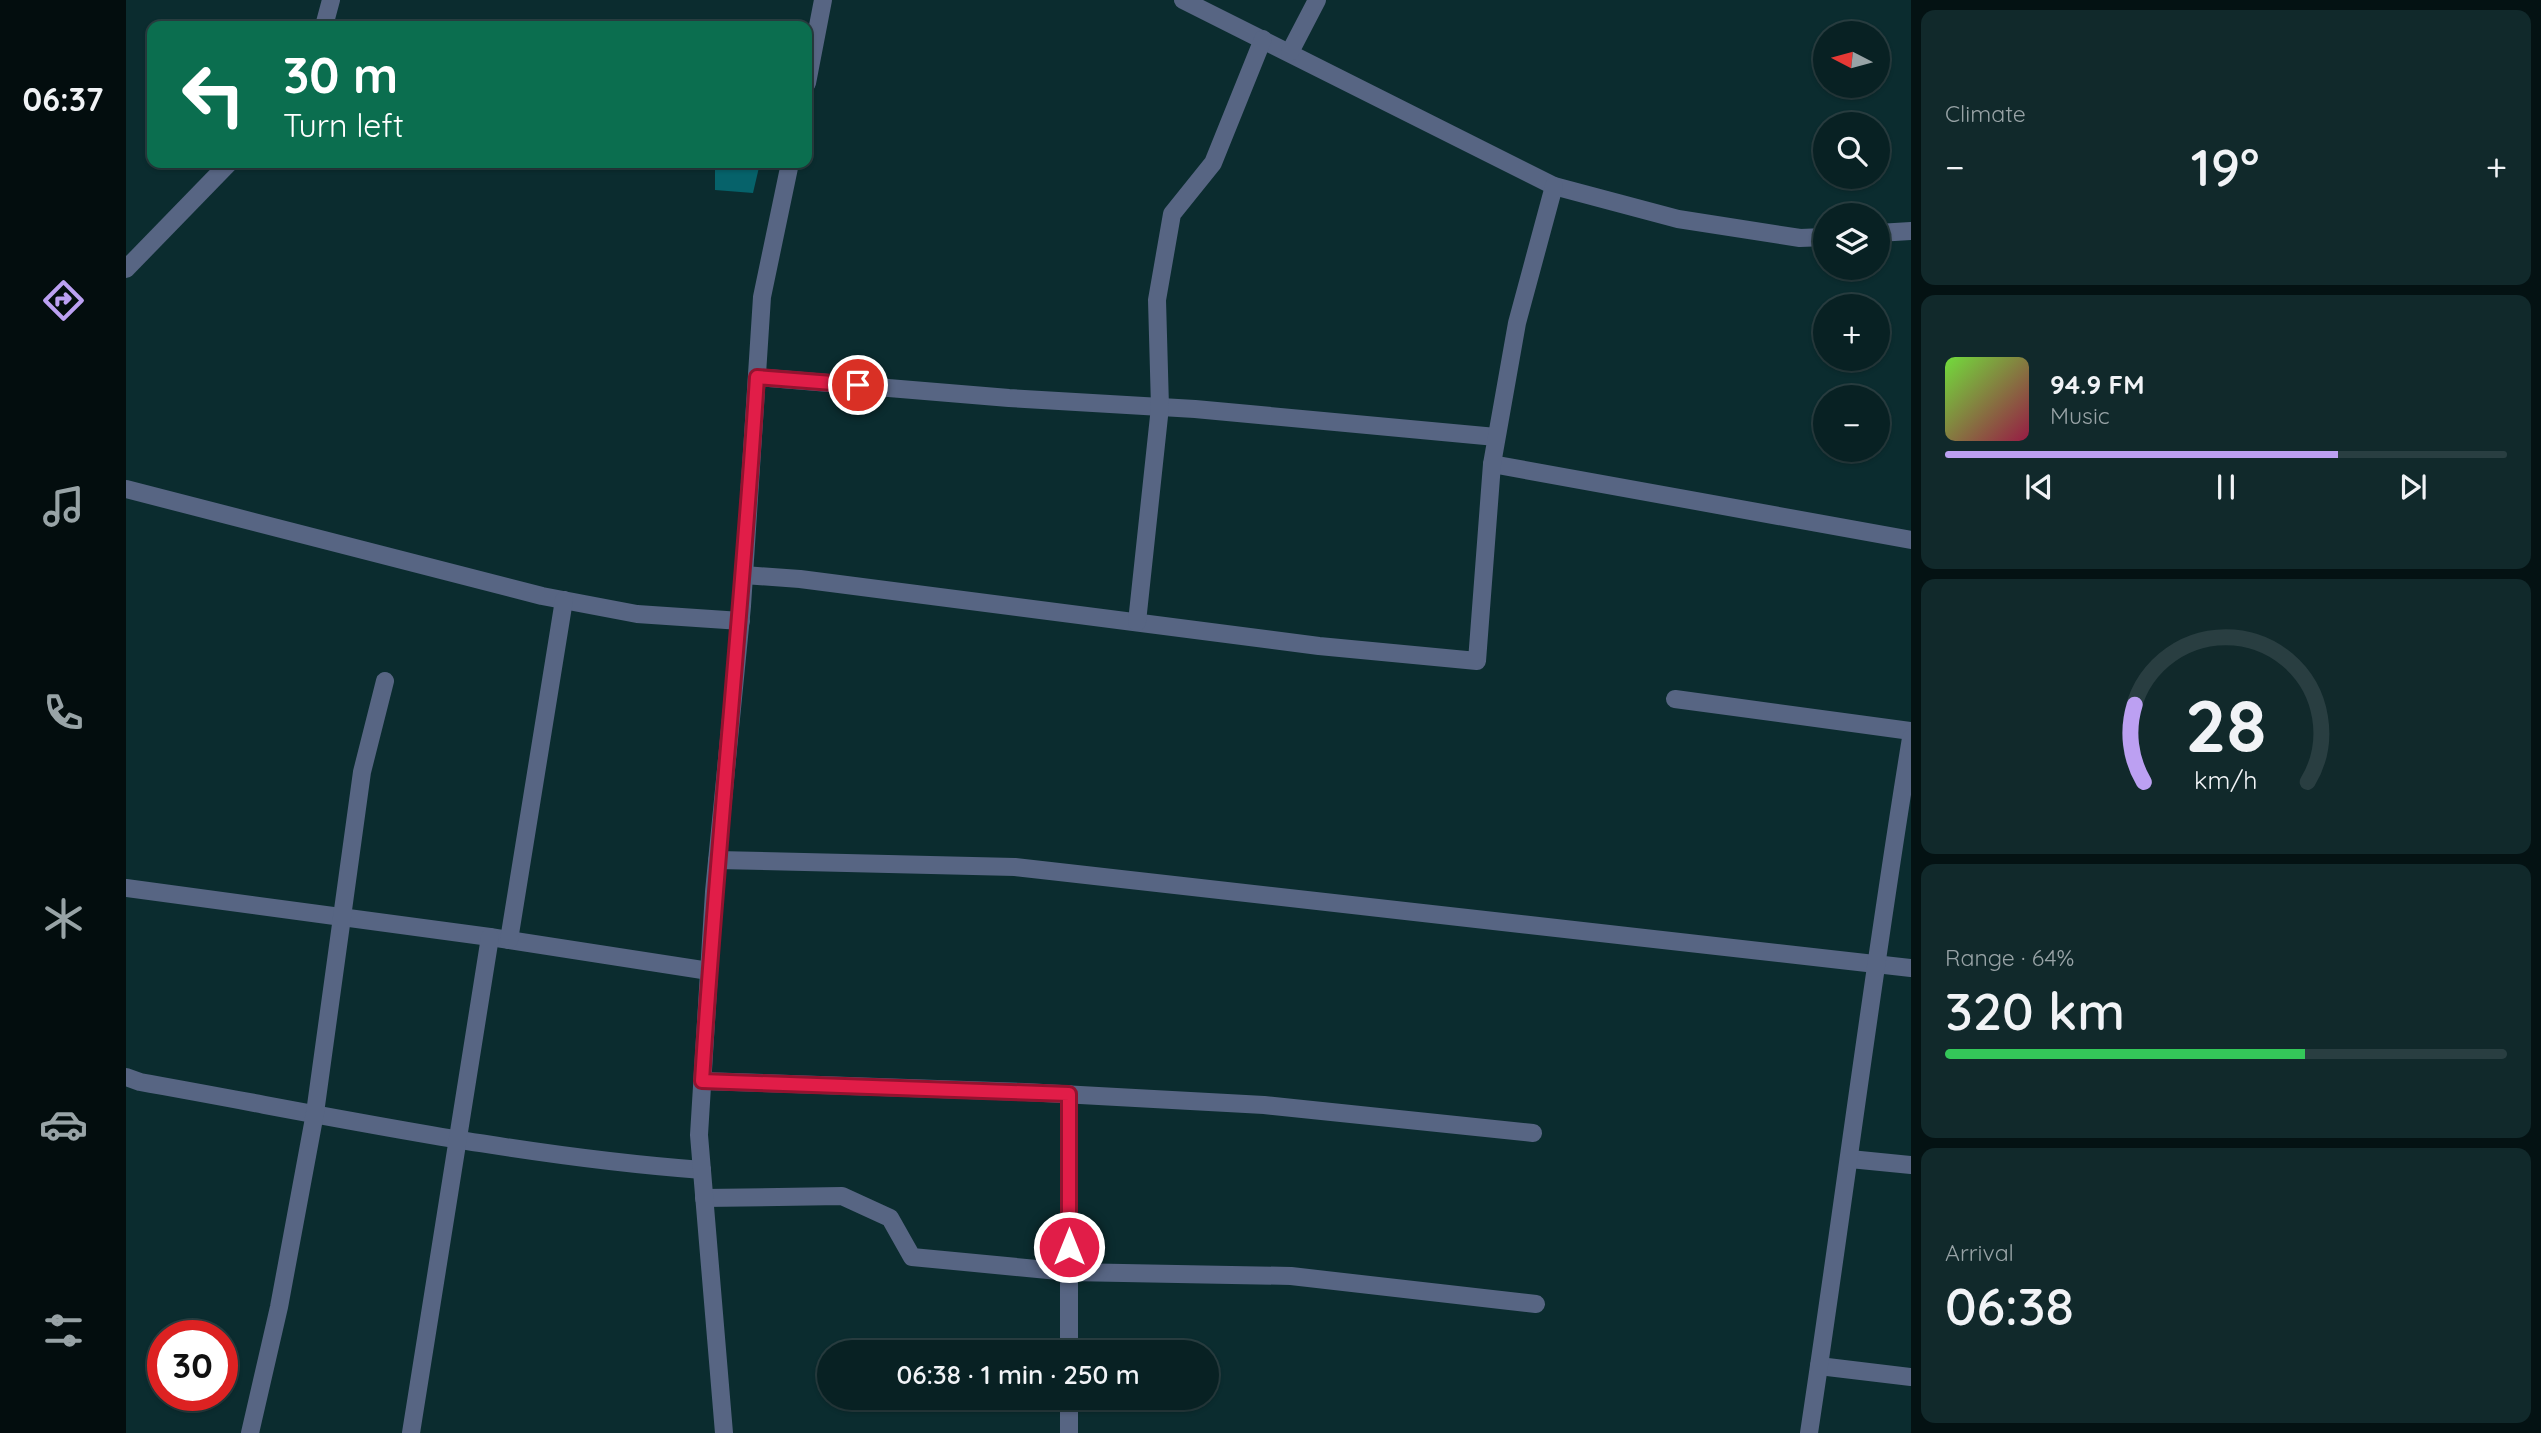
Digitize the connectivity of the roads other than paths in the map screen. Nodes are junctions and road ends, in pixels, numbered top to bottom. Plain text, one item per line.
1 (331, 0) edge
2 (823, 0) edge
3 (1183, 0) edge
4 (1317, 0) edge
5 (325, 21) edge
6 (1263, 39) junction
7 (1290, 52) junction
8 (812, 57) edge
9 (224, 168) edge
10 (789, 168) edge
11 (1554, 186) junction
12 (1911, 231) edge
13 (1890, 232) edge
14 (1813, 237) edge
15 (126, 269) edge
16 (757, 377) junction
17 (1160, 407) junction
18 (1496, 437) junction
19 (1492, 464) junction
20 (126, 489) edge
21 (1911, 540) edge
22 (744, 575) junction
23 (564, 600) junction
24 (741, 621) junction
25 (1137, 622) junction
26 (385, 681) dead end
27 (1675, 699) dead end
28 (1911, 731) edge
29 (1911, 738) edge
30 (717, 860) junction
31 (126, 888) edge
32 (342, 917) junction
33 (490, 937) junction
34 (509, 940) junction
35 (1874, 964) junction
36 (1911, 968) edge
37 (709, 971) junction
38 (126, 1077) edge
39 (702, 1081) junction
40 (1069, 1094) junction
41 (315, 1113) junction
42 (1533, 1133) dead end
43 (457, 1137) junction
44 (1850, 1159) junction
45 (1911, 1165) edge
46 (702, 1170) junction
47 (704, 1198) junction
48 (1069, 1272) junction
49 (1536, 1304) dead end
50 (1069, 1340) edge
51 (1819, 1366) junction
52 (1911, 1377) edge
53 (1069, 1410) edge
54 (250, 1433) edge
55 (411, 1433) edge
56 (724, 1433) edge
57 (1069, 1433) edge
58 (1809, 1433) edge

1 - 5 street
2 - 8 street
3 - 6 street
4 - 7 street
6 - 7 street
6 - 17 street
7 - 11 street
9 - 15 street
10 - 16 street
11 - 14 street
11 - 18 street
12 - 13 street
16 - 17 street
16 - 22 street
17 - 18 street
17 - 25 street
18 - 19 street
19 - 21 street
19 - 25 street
20 - 23 street
22 - 24 street
22 - 25 street
23 - 24 street
23 - 34 street
24 - 30 street
26 - 32 street
27 - 28 street
29 - 35 street
30 - 35 street
30 - 37 street
31 - 32 street
32 - 33 street
32 - 41 street
33 - 34 street
33 - 43 street
34 - 37 street
35 - 36 street
35 - 44 street
37 - 39 street
38 - 41 street
39 - 40 street
39 - 46 street
40 - 42 street
40 - 48 street
41 - 43 street
41 - 54 street
43 - 46 street
43 - 55 street
44 - 45 street
44 - 51 street
46 - 47 street
47 - 48 street
47 - 56 street
48 - 49 street
48 - 50 street
51 - 52 street
51 - 58 street
53 - 57 street

